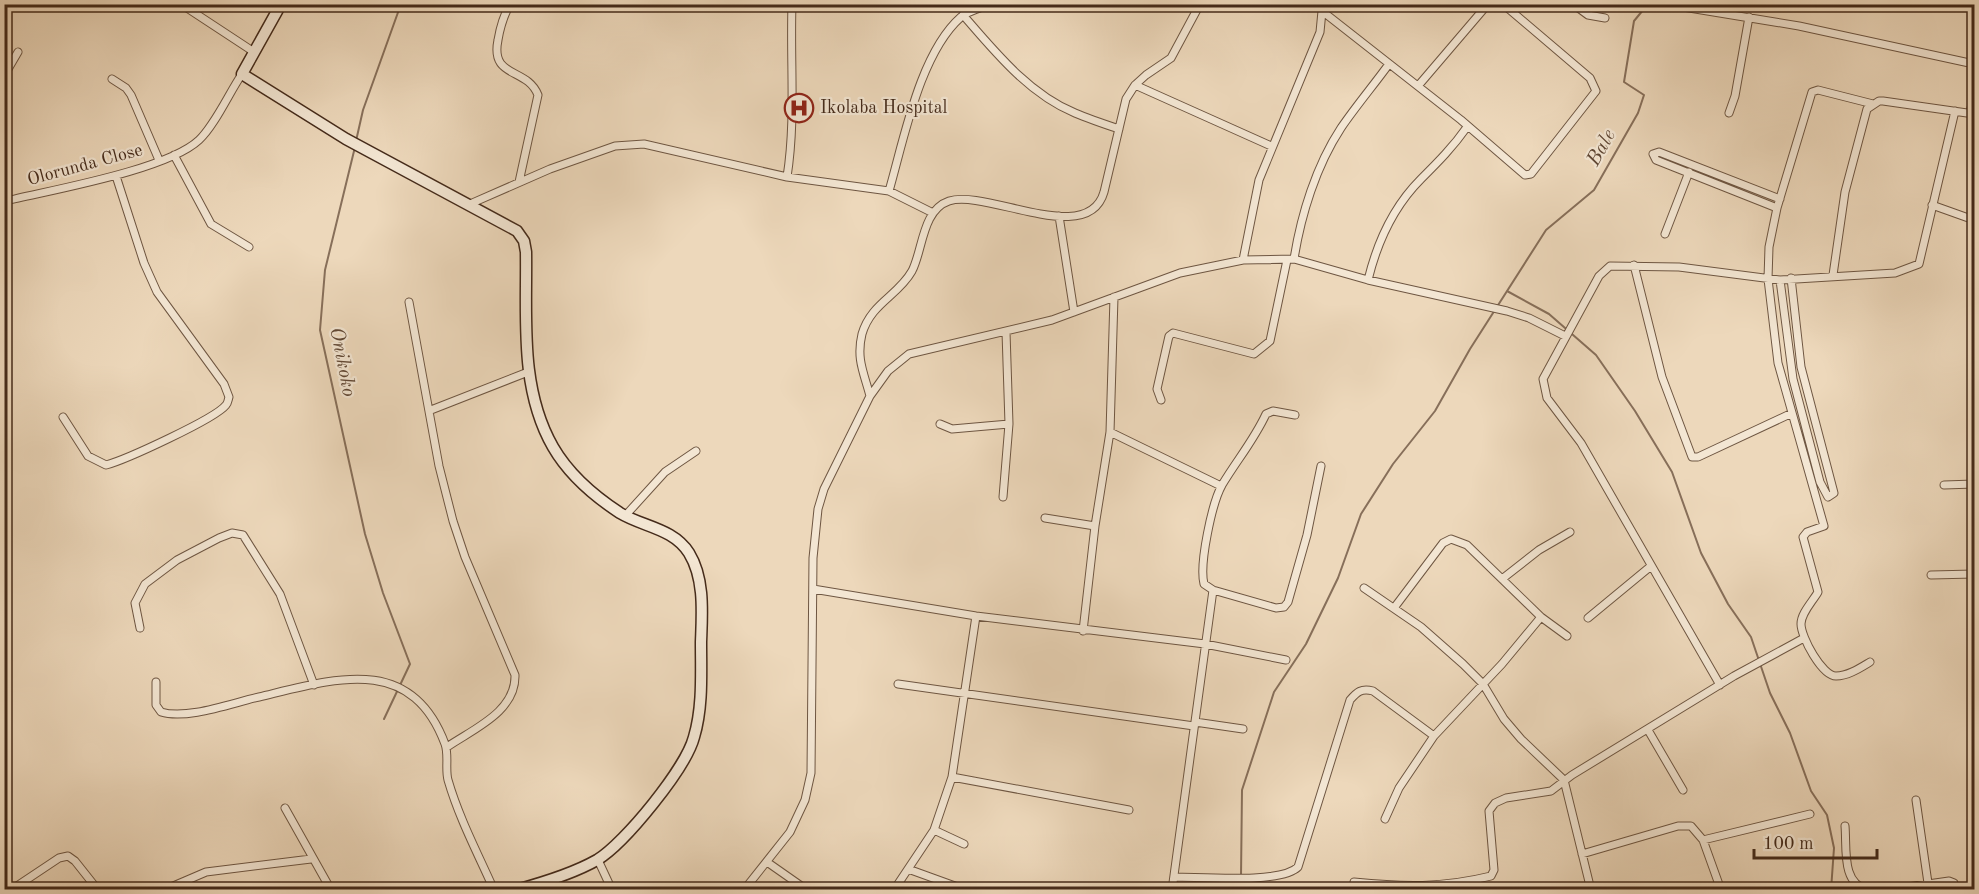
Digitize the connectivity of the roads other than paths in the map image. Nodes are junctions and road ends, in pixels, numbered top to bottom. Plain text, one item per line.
1 (181, 4) edge
2 (281, 4) edge
3 (510, 4) edge
4 (792, 4) edge
5 (990, 4) edge
6 (1200, 4) edge
7 (1488, 4) edge
8 (1503, 4) edge
9 (1573, 4) edge
10 (1671, 5) edge
11 (1320, 8) edge
12 (963, 15) junction
13 (1749, 17) junction
14 (1605, 18) dead end
15 (18, 52) dead end
16 (254, 52) junction
17 (1389, 64) junction
18 (1974, 64) edge
19 (242, 74) junction
20 (4, 76) edge
21 (112, 79) dead end
22 (1135, 85) junction
23 (1418, 86) junction
24 (1974, 96) edge
25 (1873, 104) junction
26 (1955, 111) junction
27 (1729, 113) dead end
28 (1972, 113) edge
29 (1467, 127) junction
30 (1119, 129) junction
31 (1271, 146) junction
32 (174, 155) junction
33 (159, 160) junction
34 (1691, 165) junction
35 (1689, 174) junction
36 (116, 176) junction
37 (787, 177) junction
38 (519, 182) junction
39 (889, 190) junction
40 (1780, 199) junction
41 (5, 202) edge
42 (470, 204) junction
43 (1932, 205) junction
44 (1777, 208) junction
45 (933, 213) junction
46 (1059, 216) junction
47 (1974, 219) edge
48 (1665, 234) dead end
49 (249, 247) dead end
50 (1243, 260) junction
51 (1291, 260) junction
52 (1634, 265) junction
53 (1833, 275) junction
54 (1791, 278) junction
55 (1768, 279) junction
56 (1368, 280) junction
57 (1780, 280) junction
58 (1114, 297) junction
59 (409, 302) dead end
60 (1074, 312) junction
61 (1006, 332) junction
62 (1567, 332) junction
63 (528, 372) junction
64 (870, 396) junction
65 (1161, 400) dead end
66 (431, 411) junction
67 (1790, 414) junction
68 (1295, 415) dead end
69 (63, 417) dead end
70 (940, 424) dead end
71 (1009, 424) junction
72 (1110, 432) junction
73 (696, 451) dead end
74 (1321, 466) dead end
75 (1974, 484) edge
76 (1944, 485) dead end
77 (1221, 486) junction
78 (1003, 497) dead end
79 (626, 516) junction
80 (1045, 518) dead end
81 (1095, 526) junction
82 (1570, 532) dead end
83 (1651, 566) junction
84 (1974, 574) edge
85 (1931, 575) dead end
86 (1502, 579) junction
87 (1364, 588) dead end
88 (813, 590) junction
89 (1213, 590) junction
90 (1394, 608) junction
91 (976, 616) junction
92 (1541, 617) junction
93 (1588, 618) dead end
94 (140, 628) dead end
95 (1083, 631) junction
96 (1567, 636) dead end
97 (1803, 638) junction
98 (1205, 644) junction
99 (1286, 660) dead end
100 (1870, 662) dead end
101 (156, 682) dead end
102 (898, 684) dead end
103 (1483, 684) junction
104 (314, 685) junction
105 (1720, 685) junction
106 (963, 693) junction
107 (1195, 724) junction
108 (1243, 729) dead end
109 (1648, 730) junction
110 (1434, 736) junction
111 (447, 747) junction
112 (951, 777) junction
113 (1564, 780) junction
114 (1683, 790) dead end
115 (1916, 800) dead end
116 (285, 808) dead end
117 (1129, 810) dead end
118 (1810, 814) dead end
119 (1385, 819) dead end
120 (1845, 826) dead end
121 (934, 830) junction
122 (1703, 840) junction
123 (964, 844) dead end
124 (1582, 854) junction
125 (311, 859) junction
126 (597, 860) junction
127 (767, 862) junction
128 (908, 869) junction
129 (1175, 877) junction
130 (1354, 882) dead end
131 (1928, 883) junction
132 (11, 890) edge
133 (98, 890) edge
134 (164, 890) edge
135 (331, 890) edge
136 (494, 890) edge
137 (516, 890) edge
138 (612, 890) edge
139 (744, 890) edge
140 (807, 890) edge
141 (894, 890) edge
142 (966, 890) edge
143 (1172, 890) edge
144 (1591, 890) edge
145 (1721, 890) edge
146 (1868, 890) edge
147 (1886, 890) edge
148 (1955, 890) edge

1 - 16 street
2 - 16 main road
3 - 38 street
4 - 37 street
5 - 12 street
6 - 22 street
7 - 23 street
8 - 29 street
9 - 14 street
10 - 13 street
11 - 17 street
11 - 31 street
12 - 30 street
12 - 39 street
13 - 18 street
13 - 27 street
15 - 20 street
16 - 19 main road
17 - 23 street
17 - 51 street
19 - 32 street, Olorunda Close
19 - 42 main road
21 - 33 street
22 - 30 street
22 - 31 street
23 - 29 street
24 - 28 street
25 - 26 street
25 - 40 street
25 - 53 street
26 - 28 street
26 - 43 street
29 - 56 street
30 - 46 street
31 - 50 street
32 - 33 street, Olorunda Close
32 - 49 street
33 - 36 street, Olorunda Close
34 - 35 street
34 - 35 street
34 - 40 street
35 - 44 street
35 - 48 street
36 - 41 street, Olorunda Close
36 - 69 street
37 - 38 street
37 - 39 street
38 - 42 street
39 - 45 street
40 - 44 street
42 - 63 main road
43 - 47 street
43 - 53 street
44 - 55 street
45 - 46 street
45 - 64 street
46 - 60 street
50 - 51 street
50 - 58 street
51 - 56 street
51 - 65 street
52 - 55 street
52 - 62 street
52 - 67 street
53 - 54 street
54 - 57 street
54 - 57 street
55 - 57 street
55 - 67 street
56 - 62 street
58 - 60 street
58 - 72 street
59 - 66 street
60 - 61 street
61 - 64 street
61 - 71 street
62 - 83 street
63 - 66 street
63 - 79 main road
64 - 88 street
66 - 111 street
67 - 97 street
68 - 77 street
70 - 71 street
71 - 78 street
72 - 77 street
72 - 81 street
73 - 79 street
74 - 89 street
75 - 76 street
77 - 89 street
79 - 126 main road
80 - 81 street
81 - 95 street
82 - 86 street
83 - 93 street
83 - 105 street
84 - 85 street
86 - 90 street
86 - 92 street
87 - 90 street
88 - 91 street
88 - 127 street
89 - 98 street
90 - 103 street
91 - 95 street
91 - 106 street
92 - 96 street
92 - 103 street
94 - 104 street
95 - 98 street
97 - 100 street
97 - 105 street
98 - 99 street
98 - 107 street
101 - 104 street
102 - 106 street
103 - 110 street
103 - 113 street
104 - 111 street
105 - 109 street
106 - 107 street
106 - 112 street
107 - 108 street
107 - 129 street
109 - 113 street
109 - 114 street
110 - 119 street
110 - 129 street
111 - 136 street
112 - 117 street
112 - 121 street
113 - 124 street
113 - 130 street
115 - 131 street
116 - 125 street
118 - 122 street
120 - 146 street
121 - 123 street
121 - 128 street
122 - 124 street
122 - 145 street
124 - 144 street
125 - 134 street
125 - 135 street
126 - 137 main road
126 - 138 street
127 - 139 street
127 - 140 street
128 - 141 street
128 - 142 street
129 - 143 street
131 - 147 street
131 - 148 street
132 - 133 street

